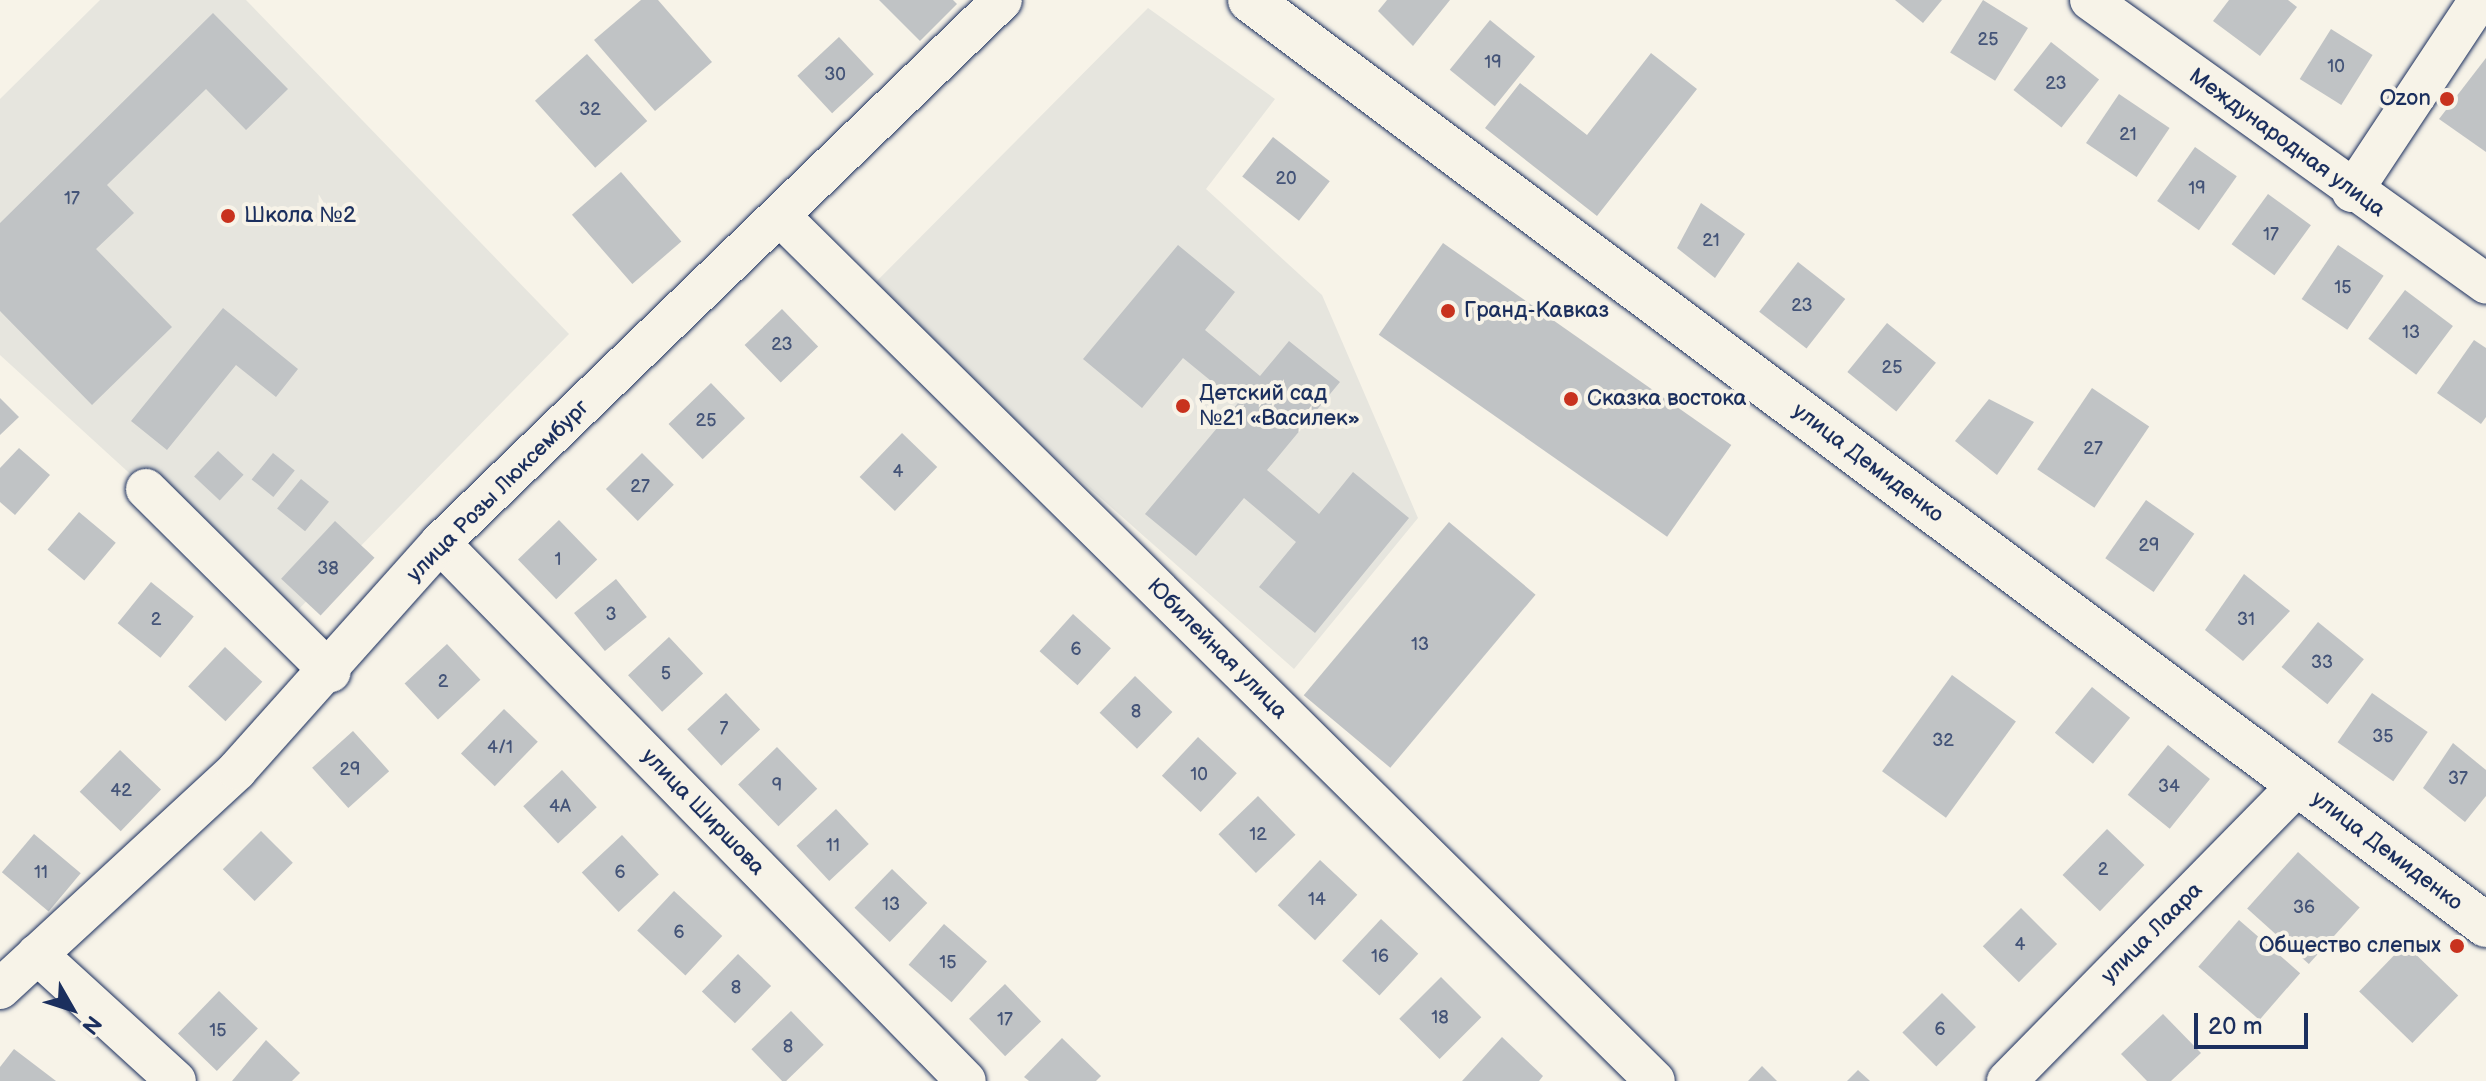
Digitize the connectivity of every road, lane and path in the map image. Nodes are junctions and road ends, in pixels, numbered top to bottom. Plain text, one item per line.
1 (1002, 0) edge
2 (1250, 0) edge
3 (2090, 0) edge
4 (2479, 0) edge
5 (2352, 192) junction
6 (780, 216) junction
7 (2486, 284) edge
8 (146, 489) dead end
9 (440, 543) junction
10 (330, 672) junction
11 (2298, 785) junction
12 (2486, 925) edge
13 (37, 954) junction
14 (0, 989) edge
15 (176, 1081) edge
16 (966, 1081) edge
17 (1655, 1081) edge
18 (2007, 1081) edge

1 - 6 street, улица Розы Люксембург
2 - 11 main road, улица Демиденко
3 - 5 street, Международная улица
4 - 5 street
5 - 7 street, Международная улица
6 - 9 street, улица Розы Люксембург
6 - 17 street, Юбилейная улица
8 - 10 street
9 - 10 street, улица Розы Люксембург
9 - 16 street, улица Ширшова
10 - 13 street, улица Розы Люксембург
11 - 12 main road, улица Демиденко
11 - 18 street, улица Лаара
13 - 14 street, улица Розы Люксембург
13 - 15 street

